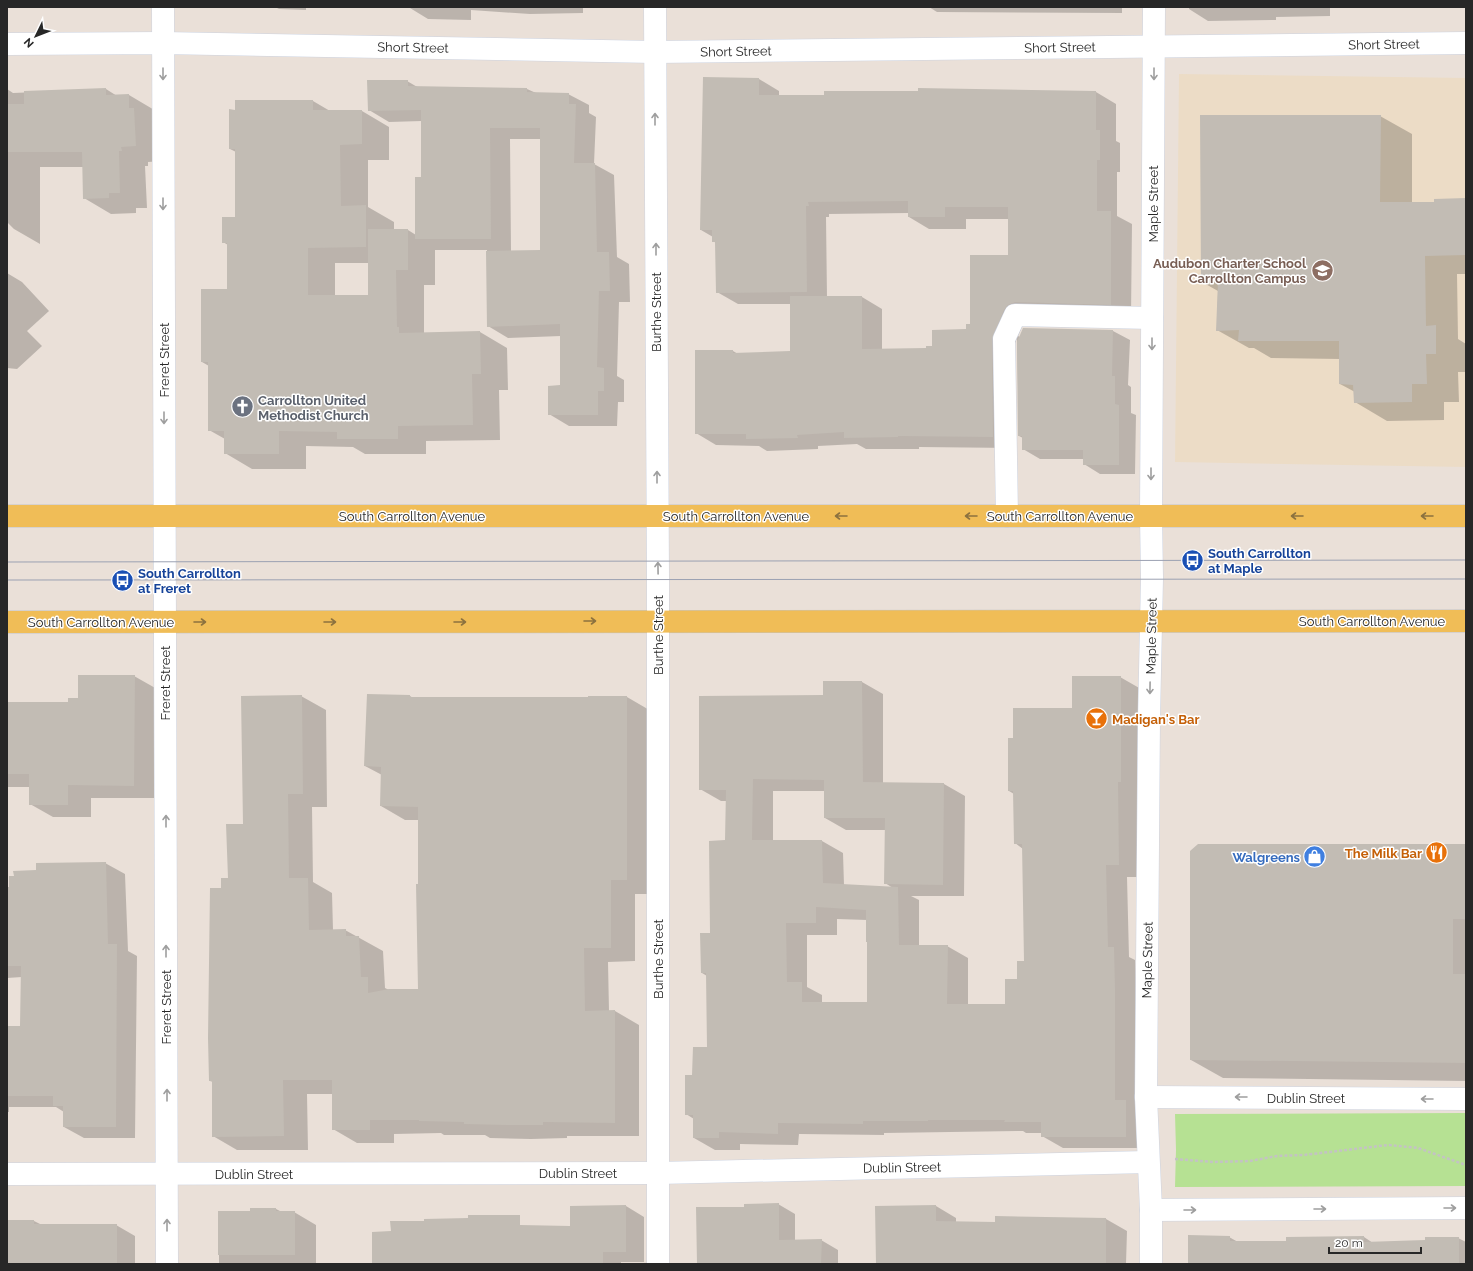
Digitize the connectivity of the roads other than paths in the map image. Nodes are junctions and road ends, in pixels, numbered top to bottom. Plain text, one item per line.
1 (163, 7) edge
2 (655, 7) edge
3 (1154, 7) edge
4 (163, 42) junction
5 (1466, 43) edge
6 (7, 44) edge
7 (1154, 46) junction
8 (655, 52) junction
9 (1152, 318) junction
10 (7, 516) edge
11 (164, 516) junction
12 (657, 516) junction
13 (1007, 516) junction
14 (1151, 516) junction
15 (1466, 516) edge
16 (657, 621) junction
17 (1152, 621) junction
18 (1466, 621) edge
19 (7, 622) edge
20 (165, 622) junction
21 (1146, 1097) junction
22 (1466, 1099) edge
23 (1149, 1170) junction
24 (658, 1173) junction
25 (7, 1174) edge
26 (167, 1175) junction
27 (1466, 1208) edge
28 (1151, 1210) junction
29 (167, 1264) edge
30 (658, 1264) edge
31 (1151, 1264) edge

1 - 4 street, Freret Street
2 - 8 street, Burthe Street
3 - 7 street, Maple Street
4 - 6 street, Short Street
4 - 8 street, Short Street
4 -> 11 street, Freret Street
5 - 7 street, Short Street
7 - 8 street, Short Street
7 -> 9 street, Maple Street
12 -> 8 street, Burthe Street
9 - 13 street
9 -> 14 street, Maple Street
10 - 11 main road, South Carrollton Avenue
11 - 12 main road, South Carrollton Avenue
11 - 20 street, Freret Street
13 -> 12 main road, South Carrollton Avenue
16 -> 12 street, Burthe Street
13 - 14 main road, South Carrollton Avenue
15 -> 14 main road, South Carrollton Avenue
14 - 17 street, Maple Street
16 - 17 main road, South Carrollton Avenue
20 -> 16 main road, South Carrollton Avenue
16 - 24 street, Burthe Street
17 - 18 main road, South Carrollton Avenue
17 -> 21 street, Maple Street
19 - 20 main road, South Carrollton Avenue
26 -> 20 street, Freret Street
22 -> 21 street, Dublin Street
21 - 23 street, Maple Street
23 - 24 street, Dublin Street
23 - 28 street, Maple Street
24 - 26 street, Dublin Street
24 - 30 street, Burthe Street
25 - 26 street, Dublin Street
29 -> 26 street, Freret Street
28 -> 27 street
28 - 31 street, Maple Street

